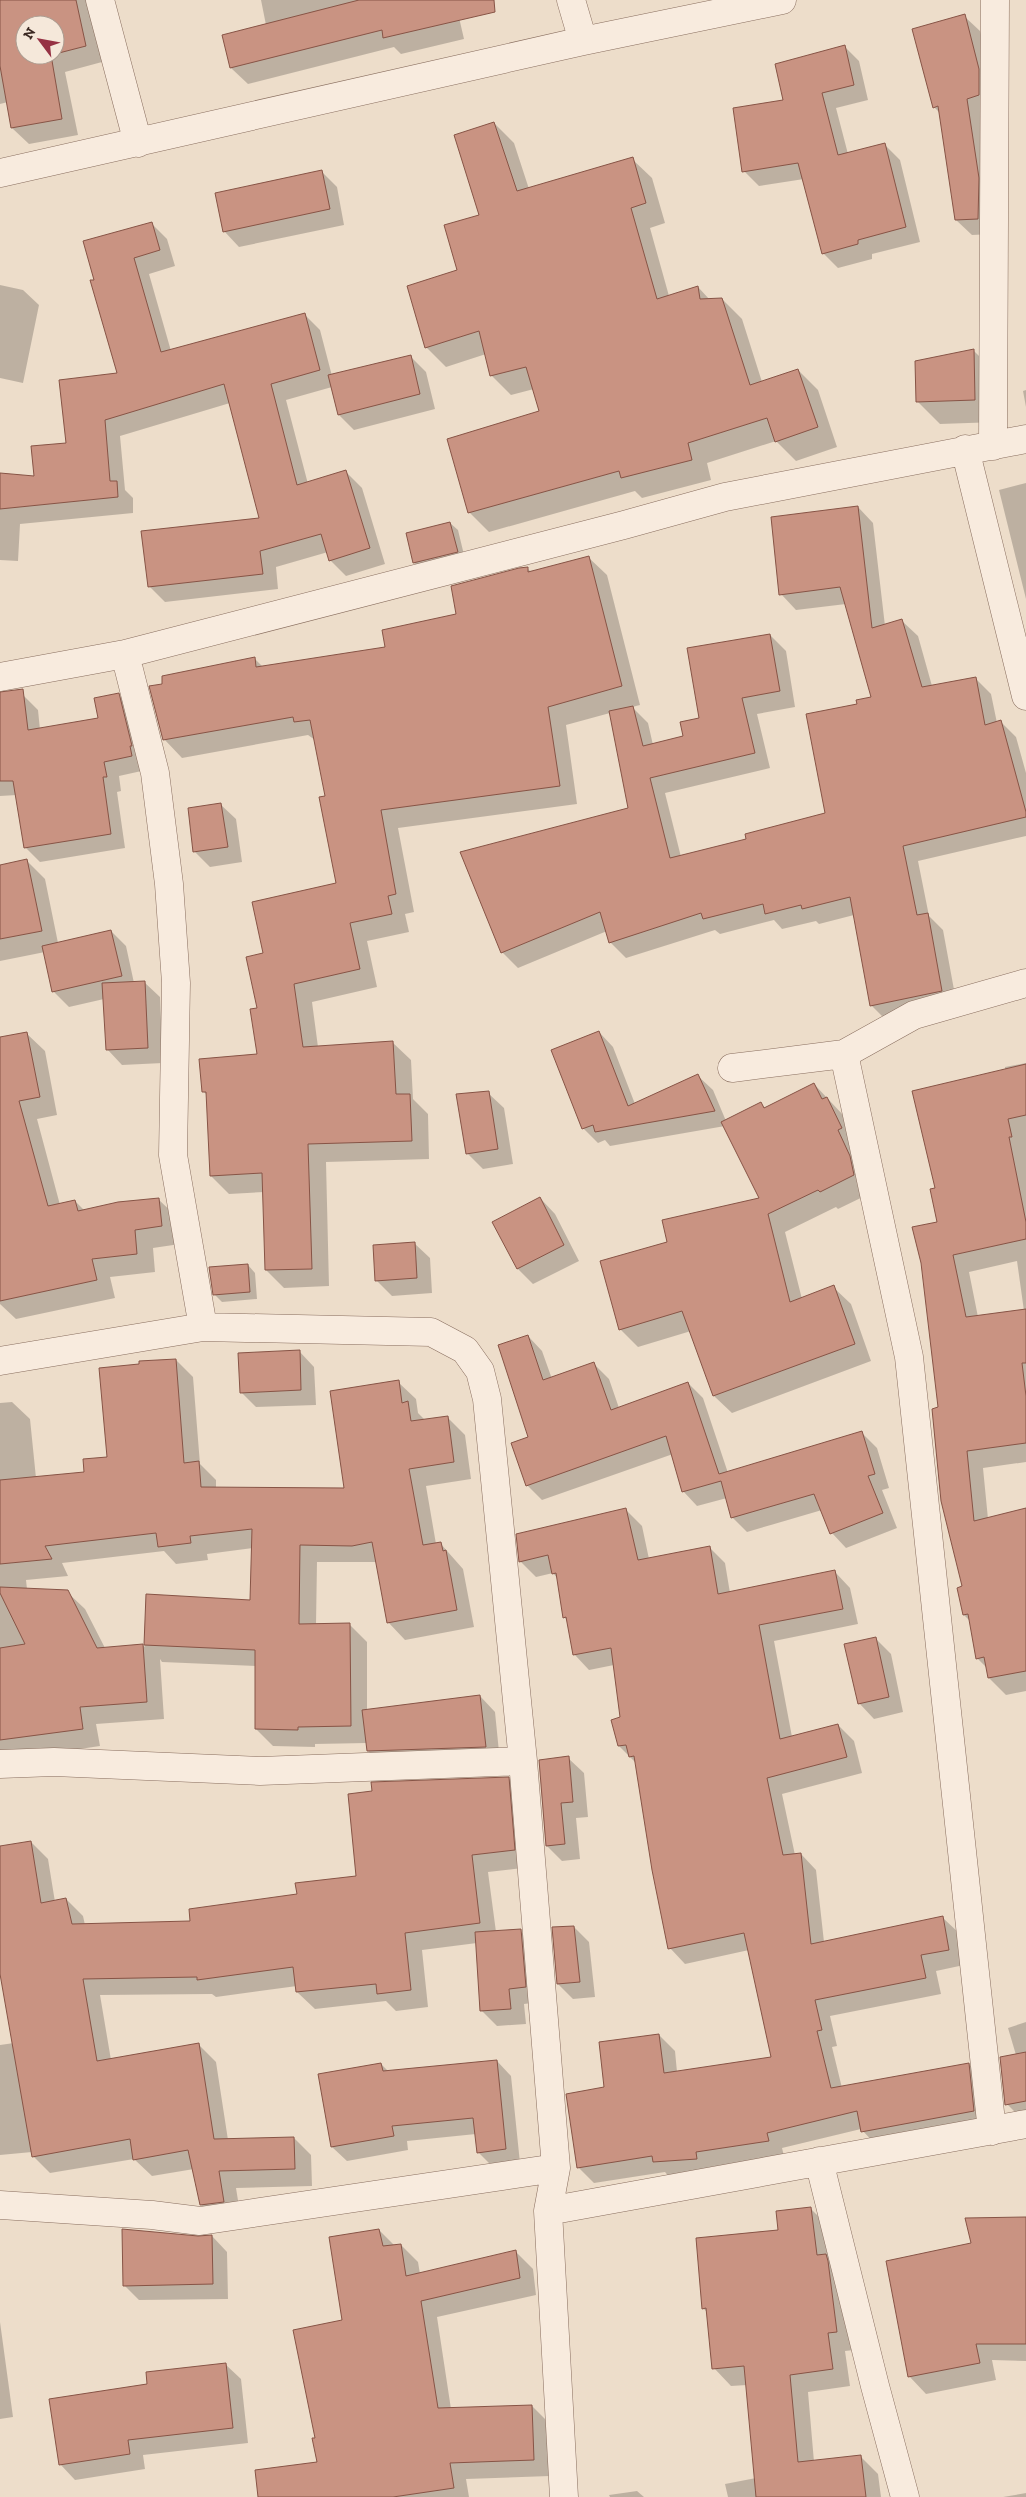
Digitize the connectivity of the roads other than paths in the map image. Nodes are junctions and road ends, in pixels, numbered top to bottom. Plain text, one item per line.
1 (100, 0) edge
2 (571, 0) edge
3 (782, 0) edge
4 (995, 0) edge
5 (583, 41) junction
6 (138, 143) junction
7 (0, 173) edge
8 (1026, 439) edge
9 (993, 446) junction
10 (965, 449) junction
11 (125, 654) junction
12 (0, 677) edge
13 (1026, 696) edge
14 (1026, 983) edge
15 (844, 1054) junction
16 (732, 1068) dead end
17 (203, 1327) junction
18 (0, 1361) edge
19 (523, 1761) junction
20 (0, 1764) edge
21 (1026, 2124) edge
22 (992, 2132) junction
23 (819, 2161) junction
24 (556, 2168) junction
25 (0, 2205) edge
26 (548, 2211) junction
27 (564, 2497) edge
28 (905, 2497) edge

1 - 6 street
2 - 5 street
3 - 5 street
4 - 9 street
5 - 6 street
6 - 7 street
8 - 9 street
9 - 10 street
10 - 11 street
10 - 13 street
11 - 12 street
11 - 17 street
14 - 15 street
15 - 16 street
15 - 22 street
17 - 18 street
17 - 19 street
19 - 20 street
19 - 24 street
21 - 22 street
22 - 23 street
23 - 26 street
23 - 28 street
24 - 25 street
24 - 26 street
26 - 27 street

